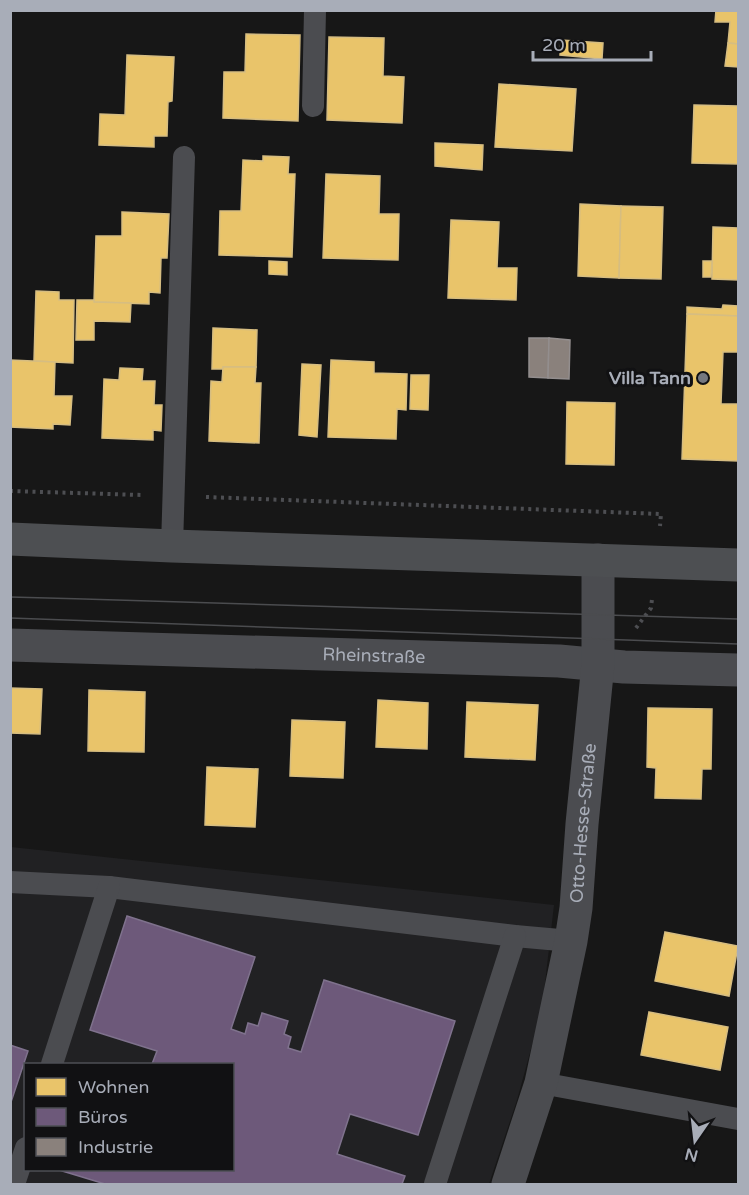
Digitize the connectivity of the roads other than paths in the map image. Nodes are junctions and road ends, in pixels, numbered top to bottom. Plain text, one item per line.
1 (315, 10) edge
2 (312, 106) dead end
3 (184, 158) dead end
4 (10, 539) edge
5 (172, 546) junction
6 (598, 560) junction
7 (738, 565) edge
8 (10, 645) edge
9 (598, 664) junction
10 (738, 670) edge
11 (10, 882) edge
12 (110, 887) junction
13 (516, 936) junction
14 (571, 941) junction
15 (53, 1063) edge
16 (541, 1083) junction
17 (738, 1119) edge
18 (24, 1154) edge
19 (14, 1185) edge
20 (435, 1185) edge
21 (508, 1185) edge

1 - 2 lane
3 - 5 lane
4 - 5 main road
5 - 6 main road
6 - 7 main road
6 - 9 street, Otto-Hesse-Straße
8 - 9 street, Rheinstraße
9 - 10 street, Rheinstraße
9 - 14 street, Otto-Hesse-Straße
11 - 12 lane
12 - 13 lane
12 - 15 lane
13 - 14 lane
13 - 20 lane
14 - 16 street, Otto-Hesse-Straße
16 - 17 lane
16 - 21 street, Otto-Hesse-Straße
18 - 19 lane

